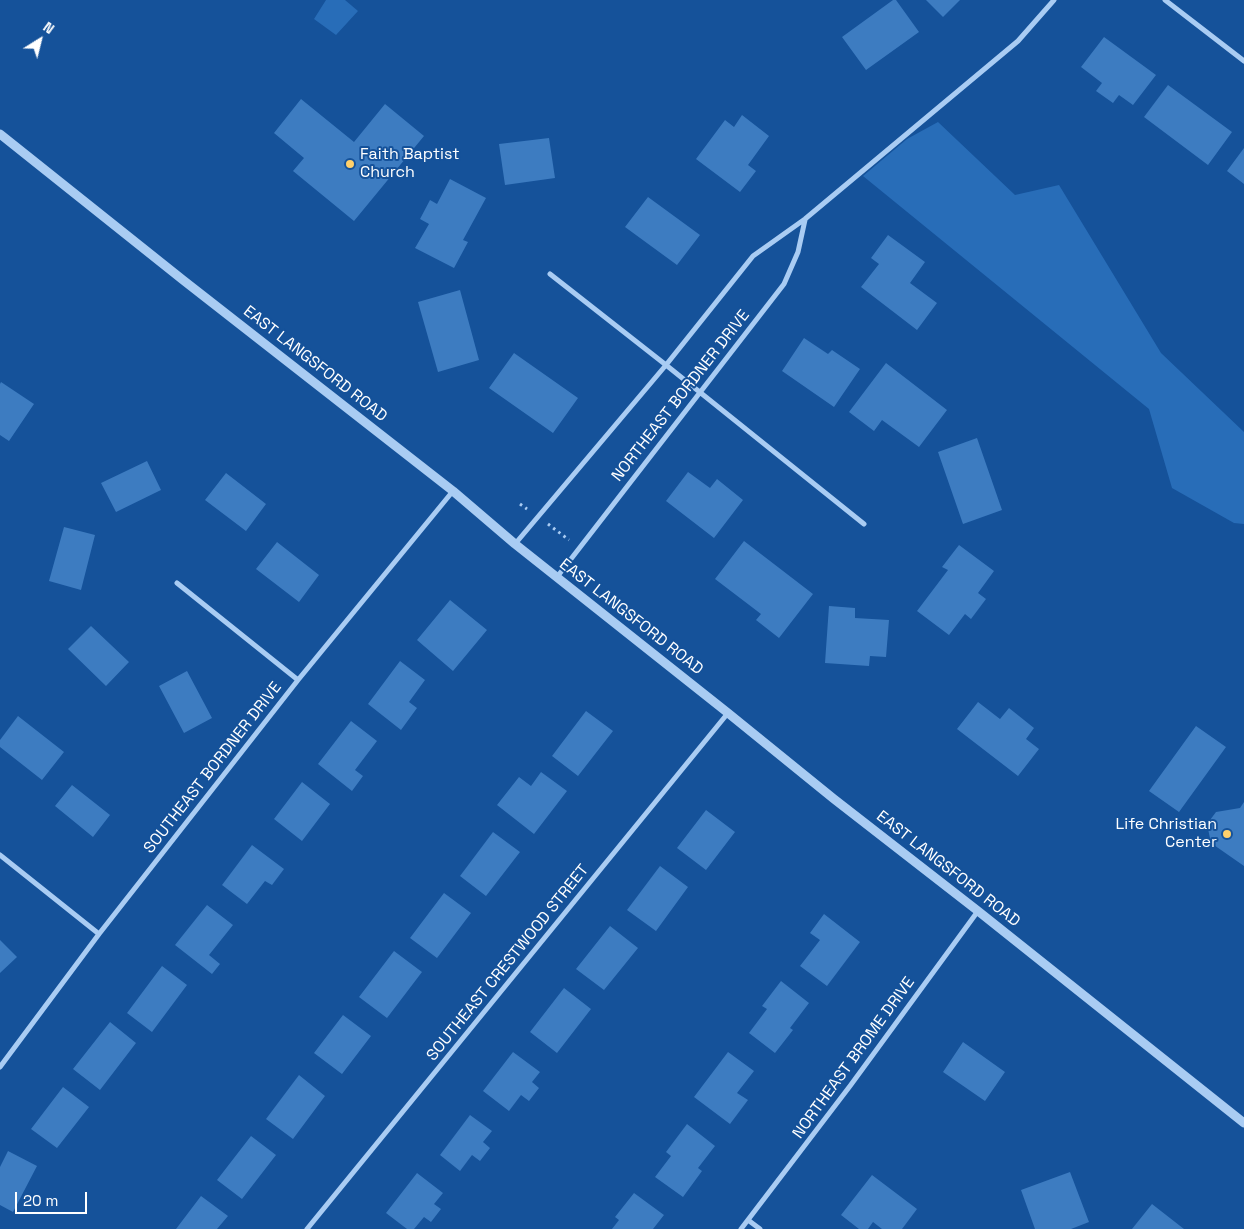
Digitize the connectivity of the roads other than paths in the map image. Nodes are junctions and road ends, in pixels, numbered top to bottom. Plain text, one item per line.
1 (1054, 0) edge
2 (1165, 0) edge
3 (1244, 61) edge
4 (0, 134) edge
5 (805, 219) junction
6 (550, 274) dead end
7 (666, 365) junction
8 (699, 392) junction
9 (453, 491) junction
10 (864, 524) dead end
11 (515, 544) junction
12 (557, 577) junction
13 (177, 583) dead end
14 (298, 680) junction
15 (728, 713) junction
16 (0, 855) edge
17 (978, 911) junction
18 (99, 934) junction
19 (0, 1067) edge
20 (1244, 1123) edge
21 (748, 1220) junction
22 (307, 1229) edge
23 (741, 1229) edge
24 (760, 1229) edge

1 - 5 street, NORTHEAST BORDNER DRIVE
2 - 3 street
4 - 9 street, EAST LANGSFORD ROAD
5 - 7 street, NORTHEAST BORDNER DRIVE
5 - 8 street, NORTHEAST BORDNER DRIVE
6 - 7 street
7 - 8 street
7 - 11 street, NORTHEAST BORDNER DRIVE
8 - 10 street
8 - 12 street, NORTHEAST BORDNER DRIVE
9 - 11 street, EAST LANGSFORD ROAD
9 - 14 street, SOUTHEAST BORDNER DRIVE
11 - 12 street, EAST LANGSFORD ROAD
12 - 15 street, EAST LANGSFORD ROAD
13 - 14 street
14 - 18 street, SOUTHEAST BORDNER DRIVE
15 - 17 street, EAST LANGSFORD ROAD
15 - 22 street, SOUTHEAST CRESTWOOD STREET
16 - 18 street
17 - 20 street, EAST LANGSFORD ROAD
17 - 21 street, NORTHEAST BROME DRIVE
18 - 19 street, SOUTHEAST BORDNER DRIVE
21 - 23 street, NORTHEAST BROME DRIVE
21 - 24 street

